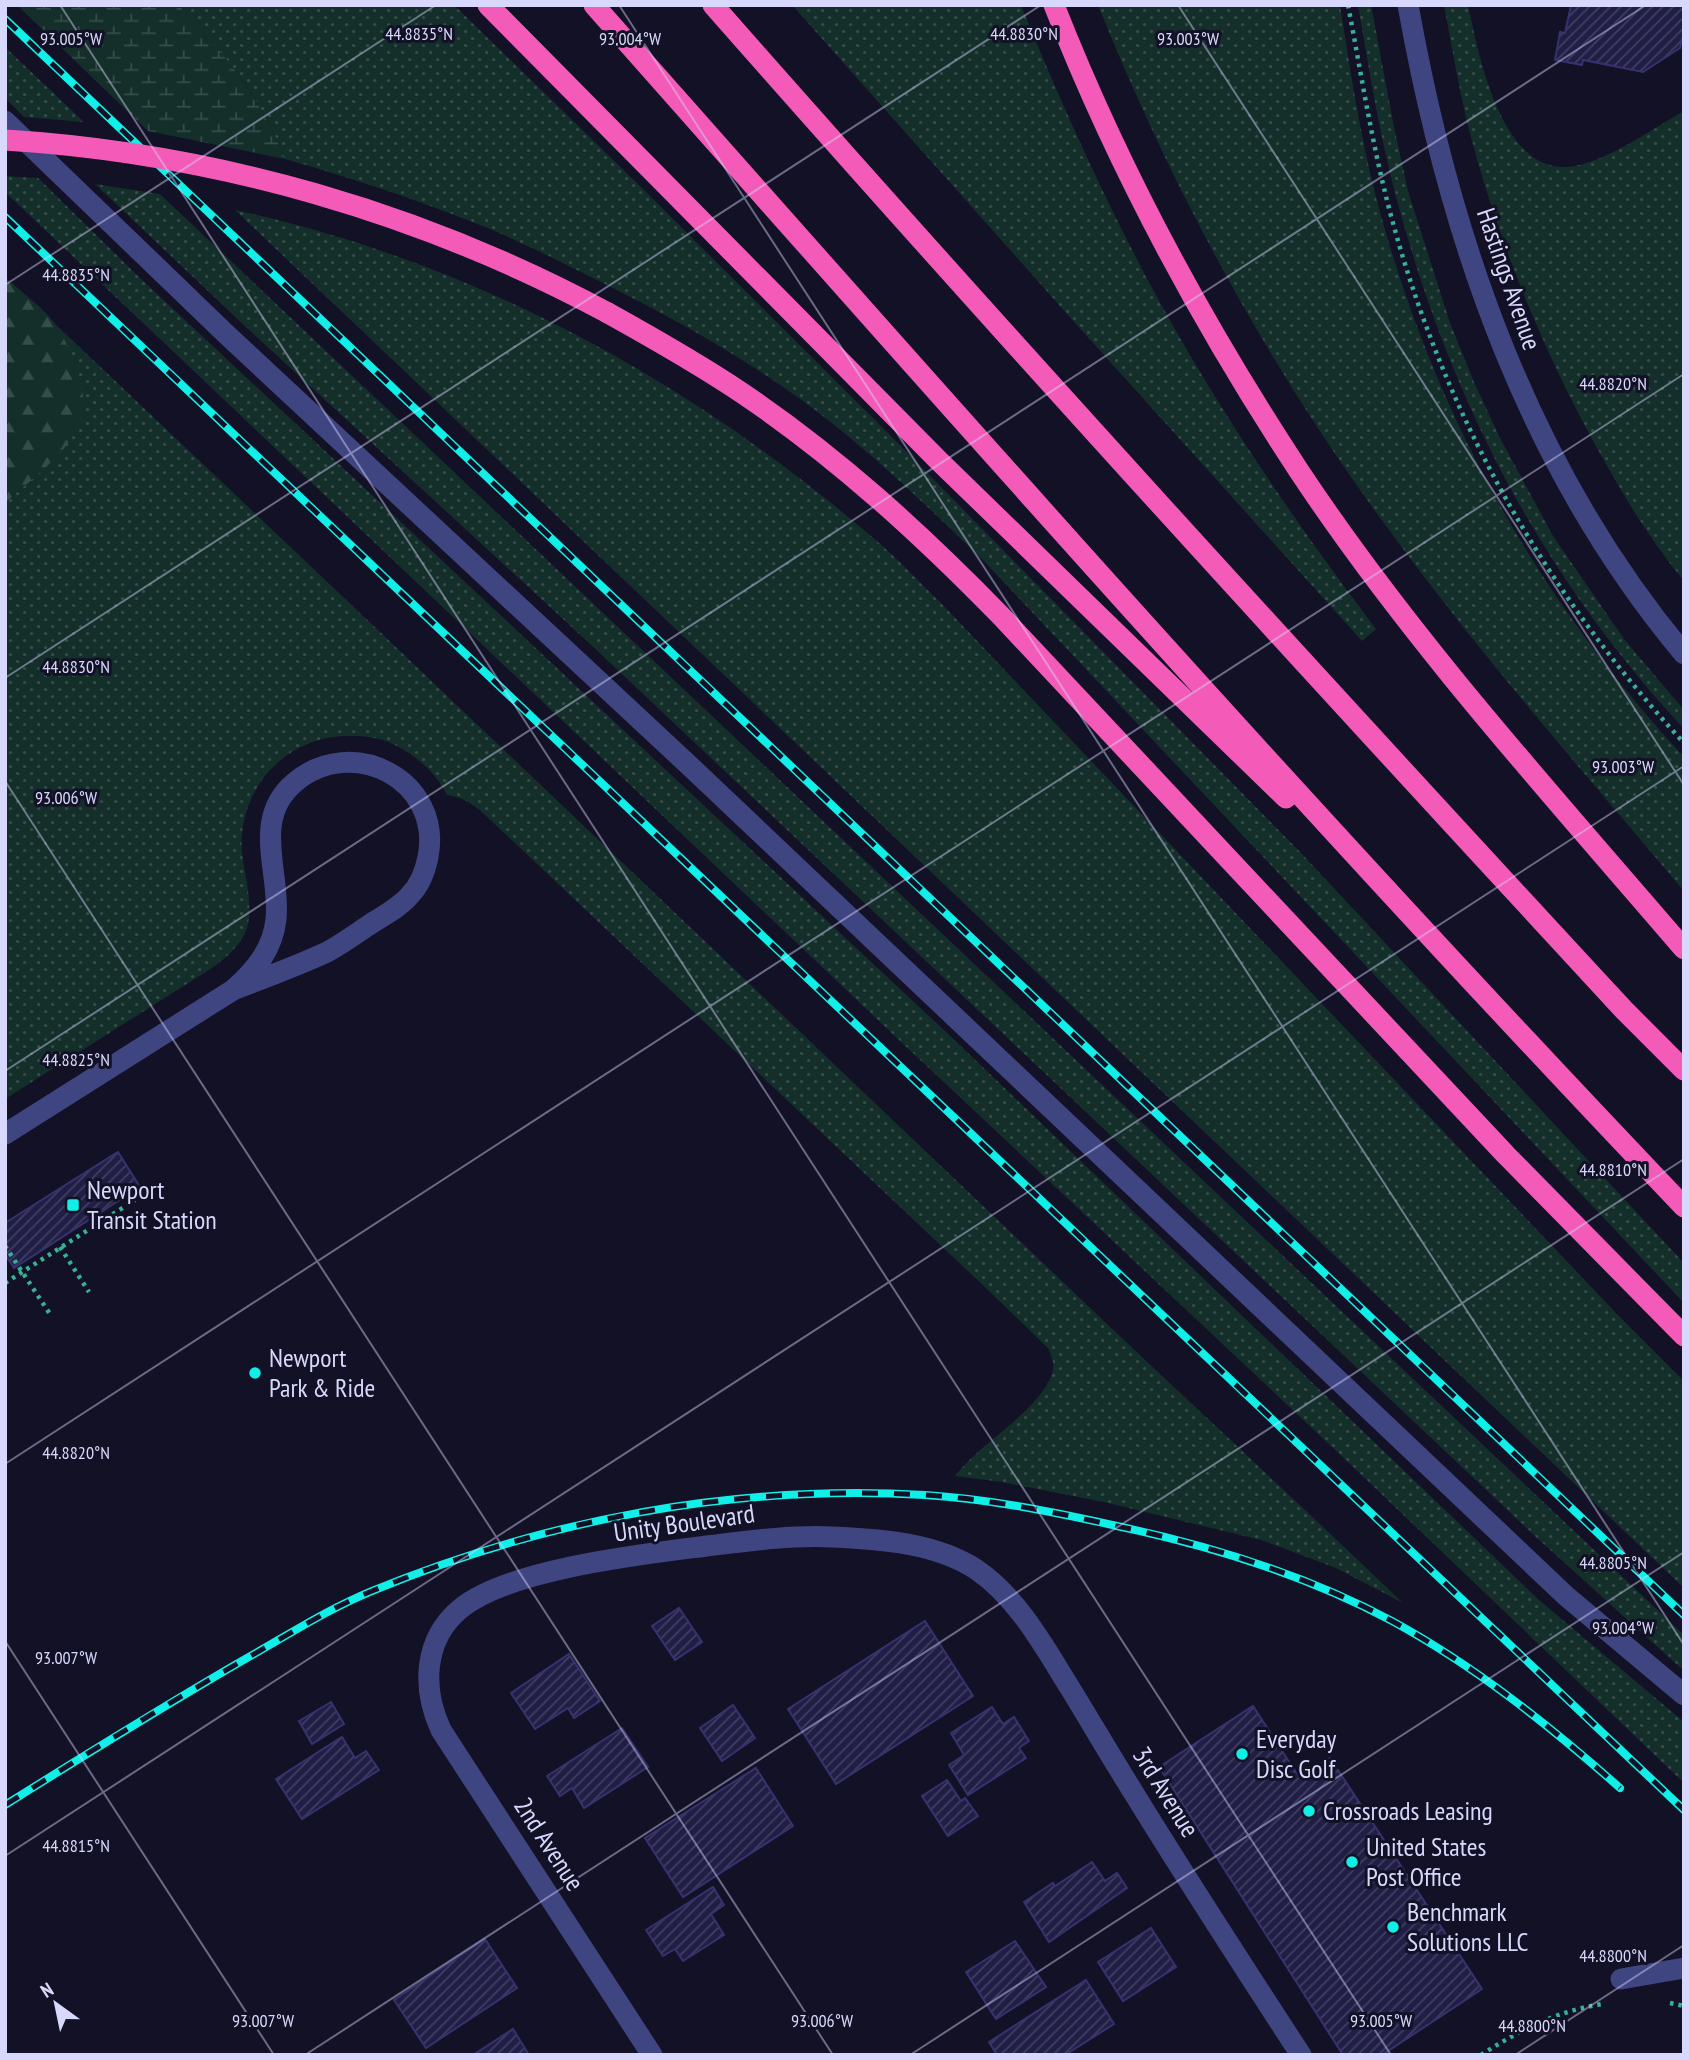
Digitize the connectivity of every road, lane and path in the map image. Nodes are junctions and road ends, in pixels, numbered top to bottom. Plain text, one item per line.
1 (488, 5) edge
2 (594, 5) edge
3 (713, 5) edge
4 (1054, 5) edge
5 (1348, 5) edge
6 (1408, 5) edge
7 (5, 121) edge
8 (5, 140) edge
9 (1684, 654) edge
10 (1684, 743) edge
11 (1435, 942) junction
12 (1684, 949) edge
13 (233, 990) junction
14 (1684, 1070) edge
15 (5, 1134) edge
16 (135, 1200) dead end
17 (1684, 1207) edge
18 (5, 1246) edge
19 (60, 1247) junction
20 (22, 1272) junction
21 (5, 1283) edge
22 (89, 1292) dead end
23 (50, 1314) dead end
24 (1684, 1336) edge
25 (974, 1568) joint
26 (431, 1654) joint
27 (1684, 1695) edge
28 (1684, 1968) edge
29 (1621, 1979) dead end
30 (1666, 2002) dead end
31 (1610, 2003) dead end
32 (1684, 2006) edge
33 (652, 2055) edge
34 (1301, 2055) edge
35 (1481, 2055) edge

1 - 11 highway
2 - 11 highway
3 - 14 highway
4 - 12 highway
5 - 10 path
6 - 9 street, Hastings Avenue
7 - 27 street
8 - 24 highway, bridge
11 - 17 highway
13 - 13 street
13 - 15 street
16 - 19 path
18 - 20 path
19 - 20 path
19 - 22 path
20 - 21 path
20 - 23 path
25 - 26 street, Unity Boulevard
25 - 34 street, 3rd Avenue
26 - 33 street, 2nd Avenue
28 - 29 street
30 - 32 path
31 - 35 path

